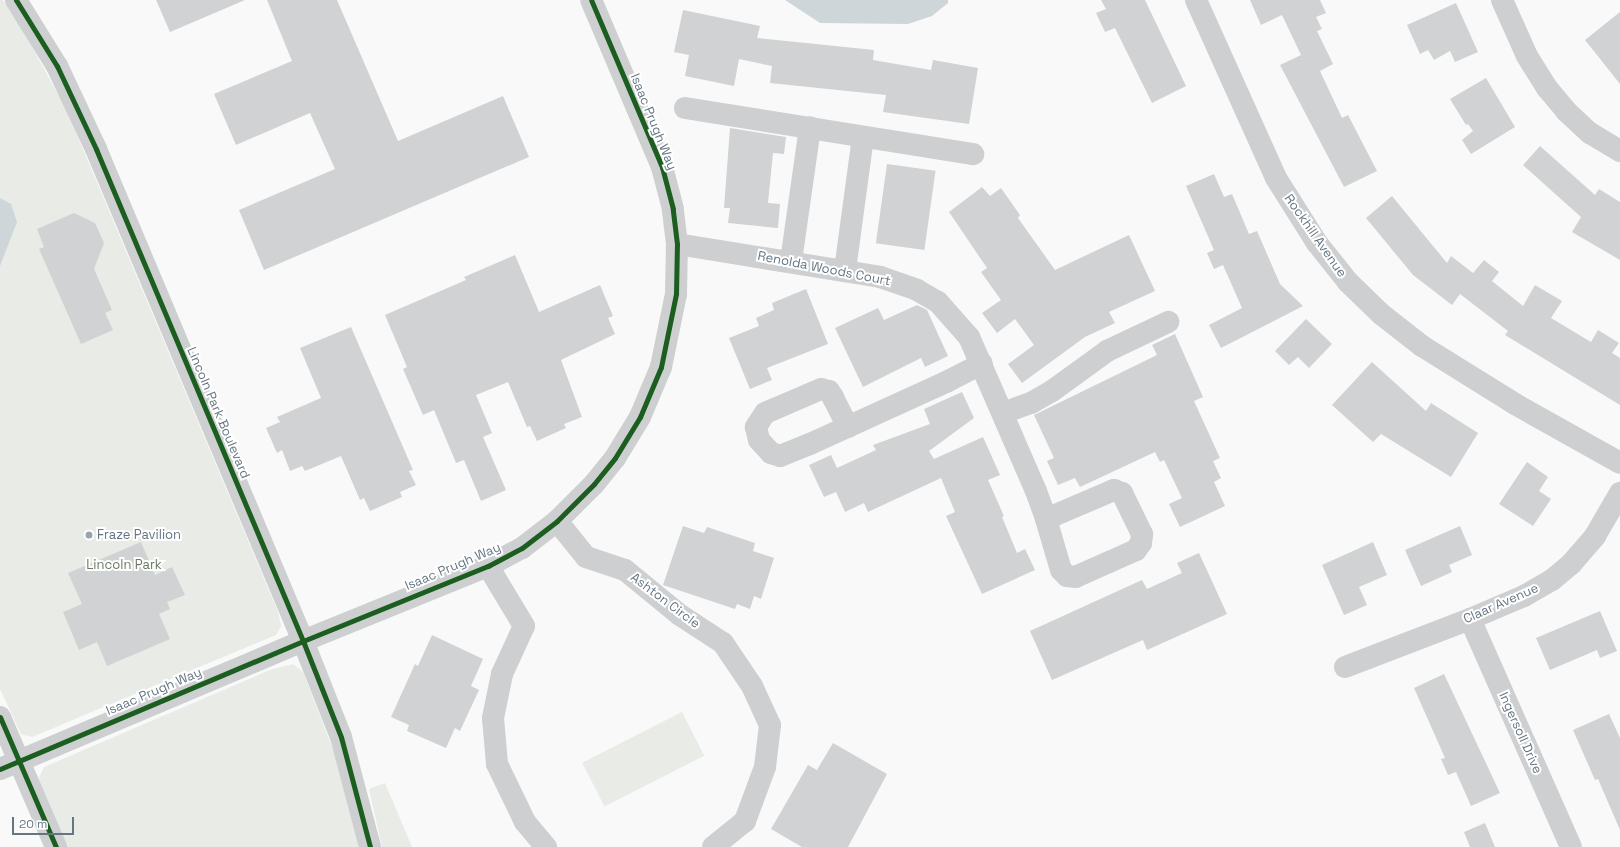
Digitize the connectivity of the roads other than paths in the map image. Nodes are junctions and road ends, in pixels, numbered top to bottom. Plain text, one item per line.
1 (16, 0) edge
2 (591, 0) edge
3 (1196, 0) edge
4 (1502, 0) edge
5 (685, 108) dead end
6 (810, 127) junction
7 (864, 137) junction
8 (1620, 151) edge
9 (973, 154) dead end
10 (677, 244) junction
11 (791, 261) junction
12 (845, 270) junction
13 (1168, 322) dead end
14 (982, 364) junction
15 (1003, 413) junction
16 (848, 427) dead end
17 (1620, 462) edge
18 (1620, 493) edge
19 (1046, 519) junction
20 (557, 521) junction
21 (488, 566) junction
22 (1470, 619) junction
23 (303, 641) junction
24 (1345, 667) dead end
25 (0, 717) edge
26 (10, 765) edge
27 (56, 847) edge
28 (370, 847) edge
29 (546, 847) edge
30 (713, 847) edge
31 (1571, 847) edge

1 - 23 street, Lincoln Park Boulevard
2 - 10 street, Isaac Prugh Way
3 - 17 street, Rockhill Avenue
4 - 8 street
5 - 6 street
6 - 7 street
6 - 11 street
7 - 9 street
7 - 12 street
10 - 11 street, Renolda Woods Court
10 - 20 street, Isaac Prugh Way
11 - 12 street, Renolda Woods Court
12 - 14 street, Renolda Woods Court
13 - 15 street
14 - 15 street, Renolda Woods Court
14 - 16 street
15 - 19 street, Renolda Woods Court
18 - 22 street, Claar Avenue
19 - 19 street, Renolda Woods Court
20 - 21 street, Isaac Prugh Way
20 - 30 street, Ashton Circle
21 - 23 street, Isaac Prugh Way
21 - 29 street
22 - 24 street, Claar Avenue
22 - 31 street, Ingersoll Drive
23 - 26 street, Isaac Prugh Way
23 - 28 street, Lincoln Park Boulevard
25 - 26 street
26 - 27 street

